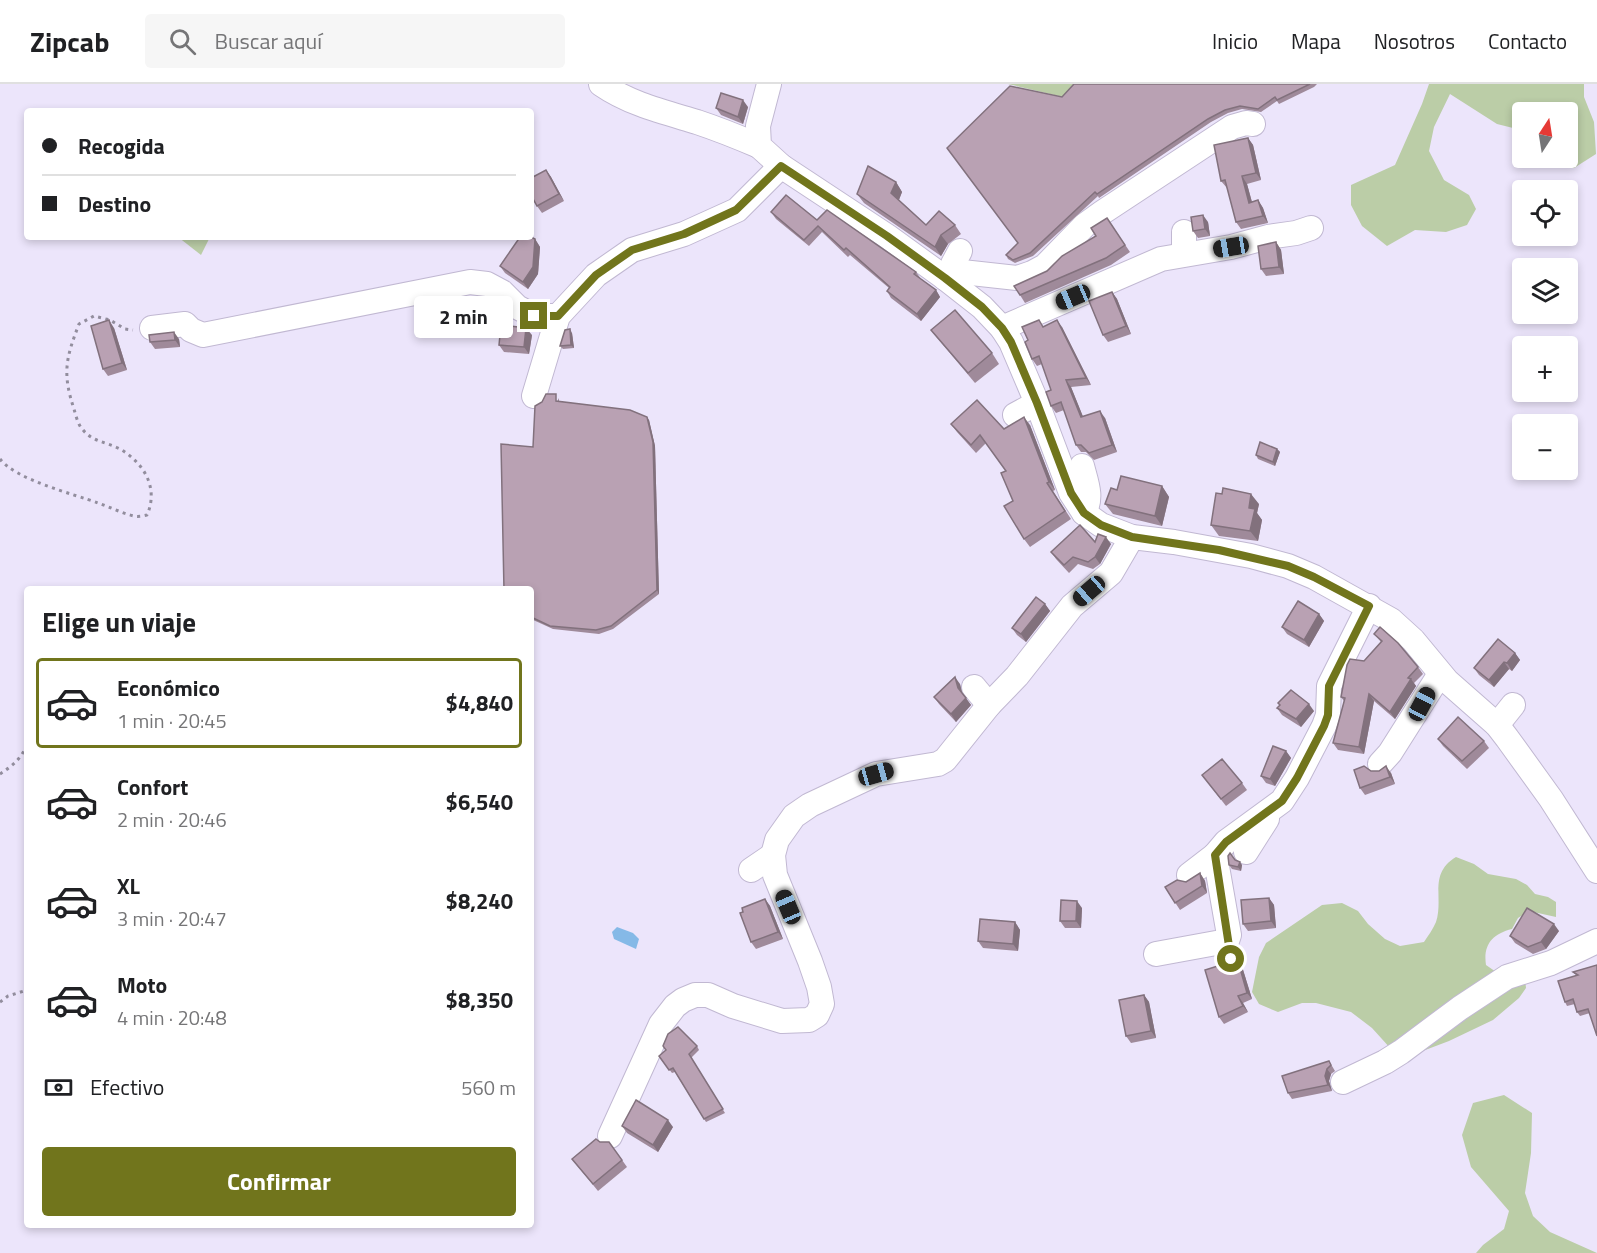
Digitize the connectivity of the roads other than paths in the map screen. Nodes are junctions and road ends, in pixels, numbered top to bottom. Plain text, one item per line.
1 (601, 84) edge
2 (770, 84) edge
3 (1253, 124) dead end
4 (759, 146) junction
5 (781, 166) junction
6 (1311, 228) dead end
7 (952, 266) junction
8 (558, 316) junction
9 (152, 328) road end
10 (1002, 328) junction
11 (534, 396) dead end
12 (1037, 403) junction
13 (1015, 415) dead end
14 (1082, 465) dead end
15 (1084, 513) junction
16 (1132, 537) junction
17 (1369, 606) junction
18 (1353, 638) junction
19 (1356, 664) edge
20 (1440, 674) junction
21 (1513, 705) dead end
22 (1497, 725) junction
23 (1380, 764) dead end
24 (1274, 800) junction
25 (1246, 852) dead end
26 (773, 855) junction
27 (1215, 855) junction
28 (751, 870) dead end
29 (1597, 871) edge
30 (1189, 875) dead end
31 (1597, 941) edge
32 (1156, 954) dead end
33 (1343, 1082) dead end
34 (610, 1136) dead end

1 - 4 street
2 - 4 street
3 - 7 street
4 - 5 street
5 - 7 street
5 - 8 street
6 - 10 street
7 - 10 street
8 - 9 street
8 - 11 street
10 - 12 street
12 - 13 street
12 - 15 street
14 - 15 street
15 - 16 street
16 - 17 street
16 - 26 street
17 - 18 street
17 - 20 street
18 - 19 street
18 - 24 street
20 - 22 street
20 - 23 street
21 - 22 street
22 - 29 street
24 - 25 street
24 - 27 street
26 - 28 street
26 - 34 street
27 - 30 street
27 - 32 street
31 - 33 street

